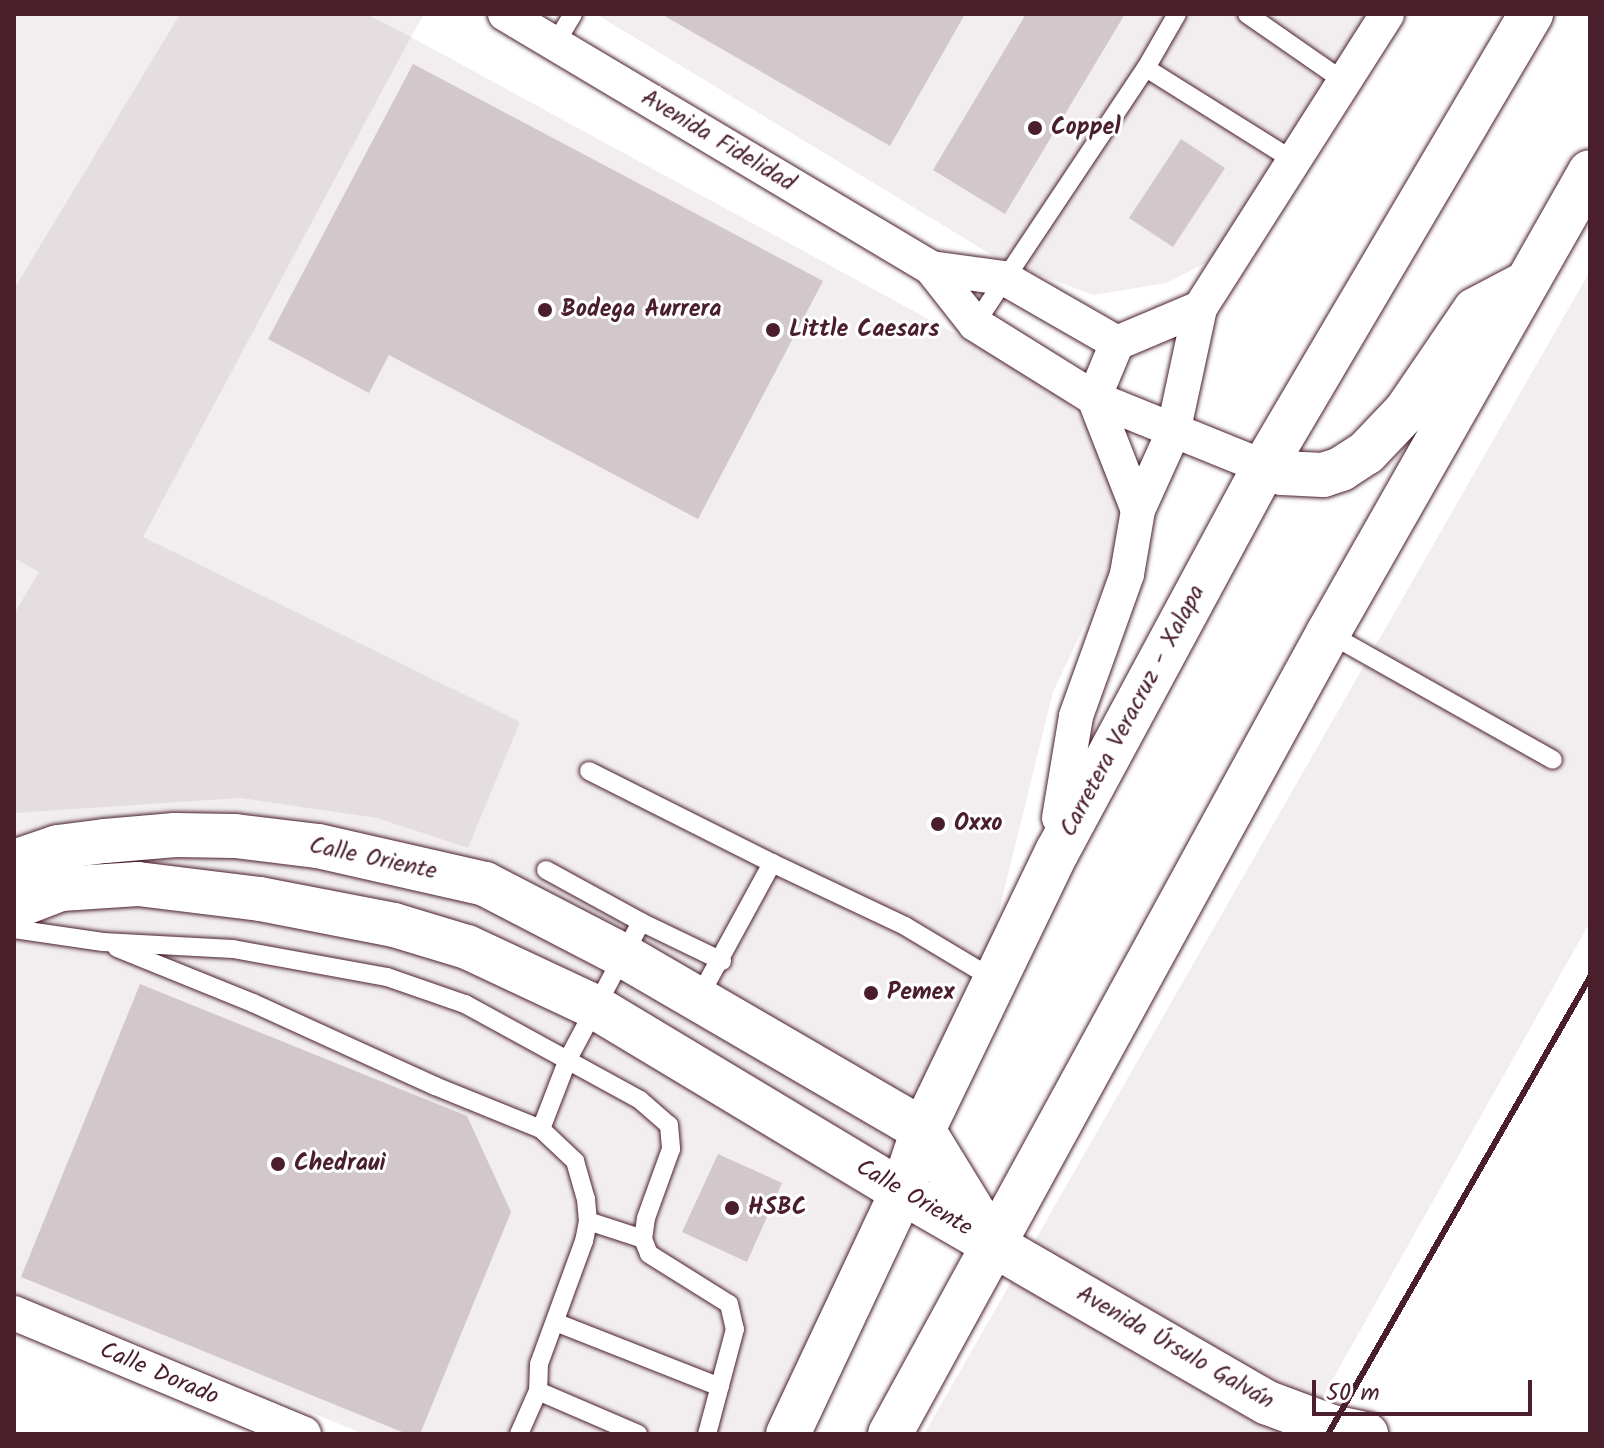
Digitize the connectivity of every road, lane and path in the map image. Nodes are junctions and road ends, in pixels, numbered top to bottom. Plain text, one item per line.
1 (505, 14) edge
2 (573, 14) edge
3 (1177, 14) edge
4 (1247, 14) edge
5 (1387, 14) edge
6 (1531, 14) edge
7 (555, 44) junction
8 (1146, 68) junction
9 (1342, 80) junction
10 (1291, 159) junction
11 (1590, 172) edge
12 (931, 268) junction
13 (1004, 278) junction
14 (1526, 283) junction
15 (1200, 308) junction
16 (975, 324) junction
17 (1117, 343) junction
18 (1094, 398) junction
19 (1173, 433) junction
20 (1264, 467) junction
21 (1138, 510) junction
22 (1328, 633) junction
23 (1553, 760) dead end
24 (589, 771) dead end
25 (1059, 818) dead end
26 (318, 846) junction
27 (772, 863) junction
28 (546, 870) dead end
29 (16, 899) edge
30 (315, 910) junction
31 (632, 939) junction
32 (103, 942) junction
33 (722, 961) junction
34 (997, 981) junction
35 (698, 999) junction
36 (593, 1006) junction
37 (568, 1059) junction
38 (541, 1129) junction
39 (923, 1130) junction
40 (902, 1192) junction
41 (588, 1221) junction
42 (643, 1239) junction
43 (992, 1243) junction
44 (14, 1313) edge
45 (555, 1322) junction
46 (720, 1387) junction
47 (538, 1391) junction
48 (304, 1434) edge
49 (519, 1434) edge
50 (638, 1434) edge
51 (707, 1434) edge
52 (788, 1434) edge
53 (890, 1434) edge
54 (1366, 1434) edge

1 - 7 street, Avenida Fidelidad
2 - 7 lane
3 - 8 lane
4 - 9 lane
5 - 9 street
6 - 20 main road, Carretera Veracruz - Xalapa
7 - 12 street, Avenida Fidelidad
8 - 10 lane
8 - 13 lane
9 - 10 street
10 - 15 street
11 - 14 main road
12 - 13 street, Avenida Fidelidad
12 - 16 street, Avenida Fidelidad
13 - 16 lane
13 - 17 street, Avenida Fidelidad
14 - 20 main road
14 - 22 main road
15 - 17 street
15 - 19 street
16 - 18 street, Avenida Fidelidad
17 - 18 street
18 - 19 street, Avenida Fidelidad
18 - 21 street
19 - 20 street, Avenida Fidelidad
19 - 21 street
20 - 34 main road, Carretera Veracruz - Xalapa
21 - 25 street
22 - 23 lane
22 - 43 main road
24 - 27 lane
26 - 29 main road, Calle Oriente
26 - 30 main road
26 - 31 main road, Calle Oriente
27 - 33 lane
27 - 34 lane
28 - 31 lane
29 - 30 main road, Calle Oriente
29 - 32 lane
30 - 36 main road, Calle Oriente
31 - 33 lane
31 - 35 main road, Calle Oriente
31 - 36 lane
32 - 37 lane
32 - 38 lane
33 - 35 lane
34 - 39 main road, Carretera Veracruz - Xalapa
35 - 39 main road, Calle Oriente
36 - 37 lane
36 - 40 main road, Calle Oriente
37 - 38 lane
37 - 42 lane
38 - 41 lane
39 - 40 main road, Carretera Veracruz - Xalapa
39 - 43 main road, Calle Oriente
40 - 43 main road, Calle Oriente
40 - 52 main road, Carretera Veracruz - Xalapa
41 - 42 lane
41 - 45 lane
42 - 46 lane
43 - 53 main road
43 - 54 main road, Avenida Úrsulo Galván
44 - 48 street, Calle Dorado
45 - 46 lane
45 - 47 lane
46 - 51 lane
47 - 49 lane
47 - 50 lane

